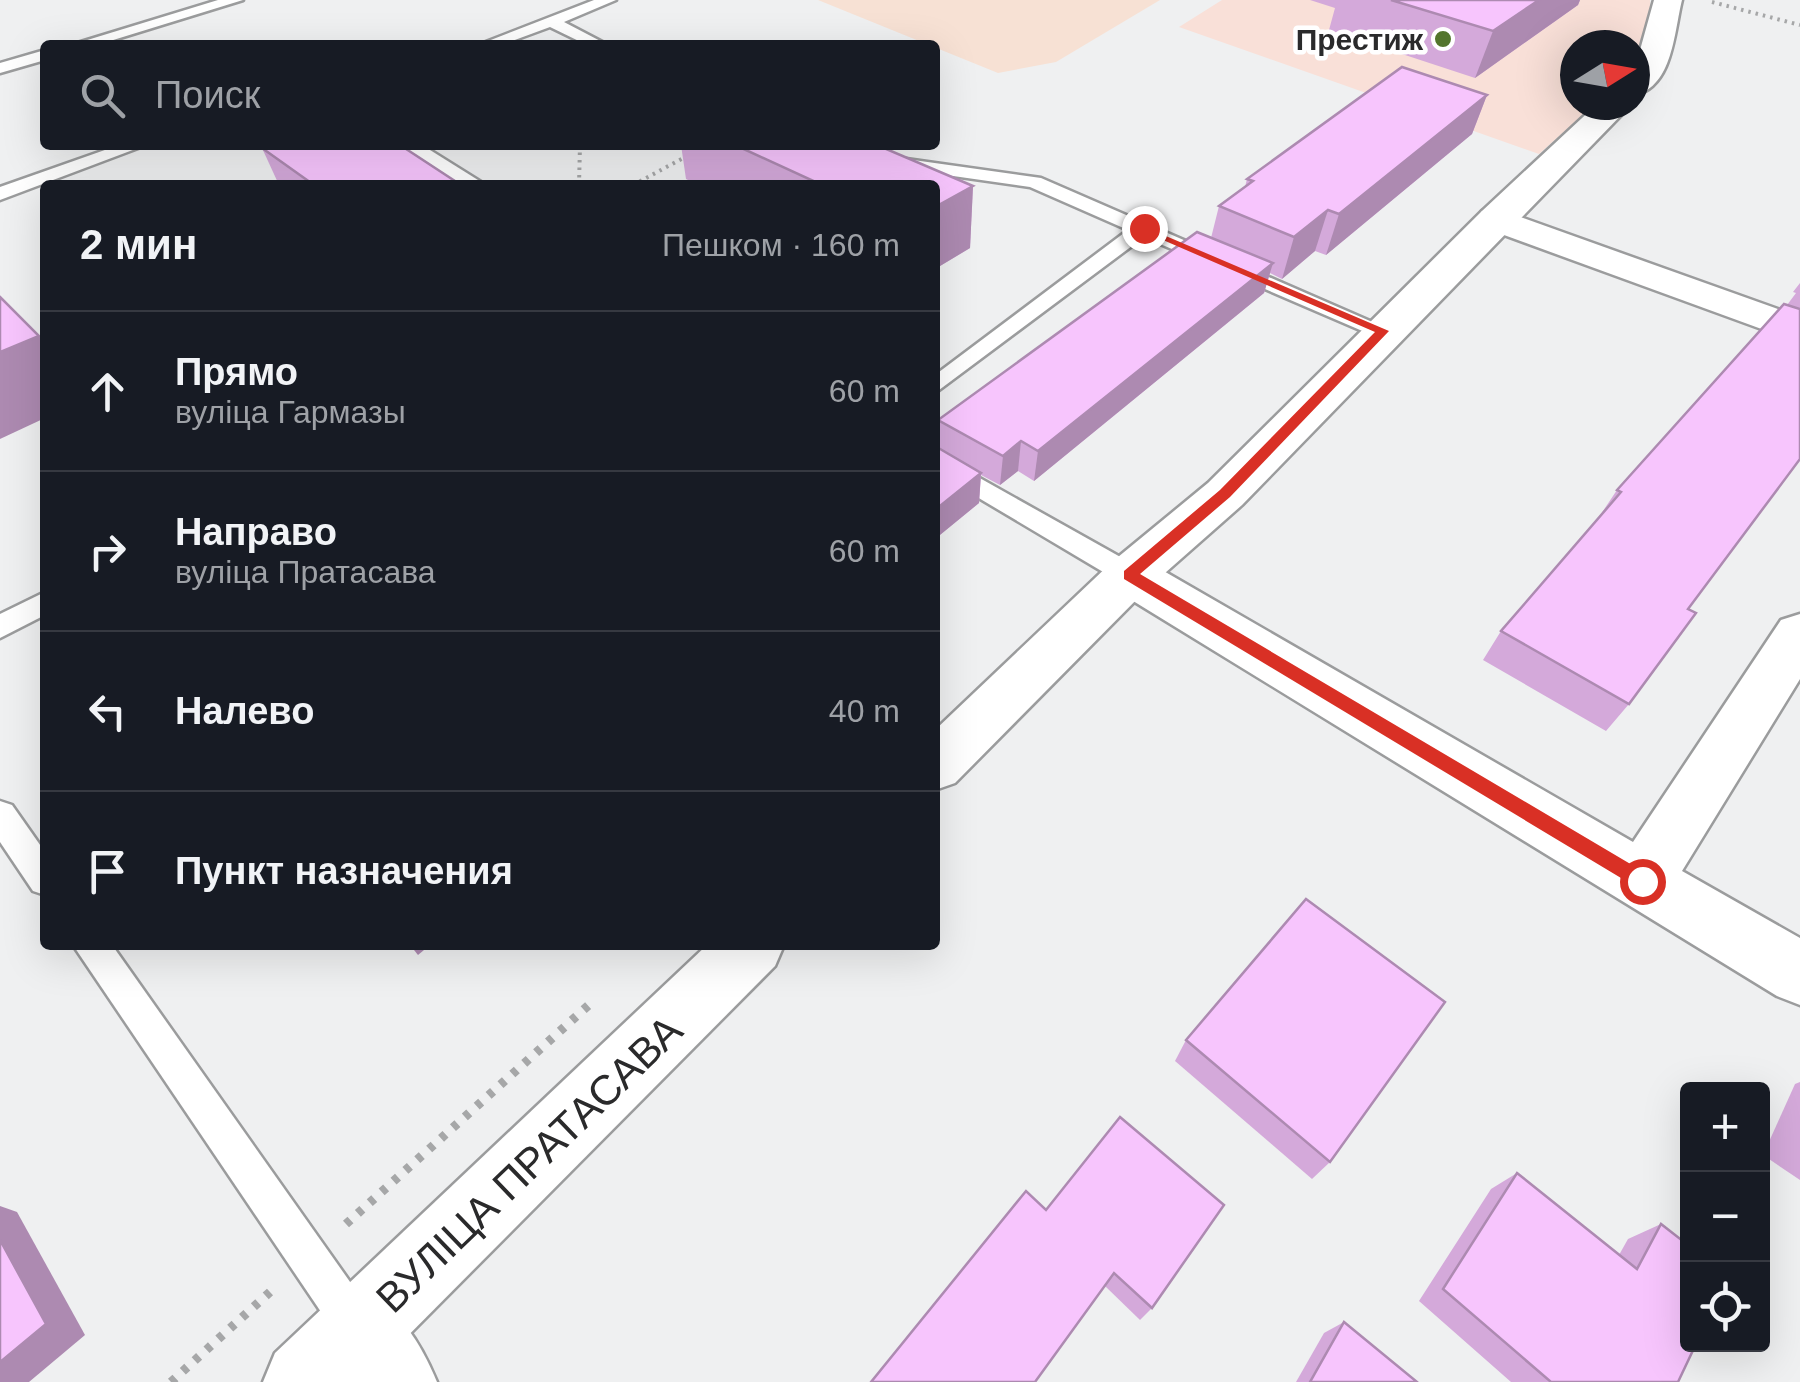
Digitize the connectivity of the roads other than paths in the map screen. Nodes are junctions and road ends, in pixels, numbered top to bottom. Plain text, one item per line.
1 (236, 0) edge
2 (608, 0) edge
3 (1668, 0) edge
4 (550, 21) junction
5 (96, 40) edge
6 (499, 40) edge
7 (590, 40) edge
8 (40, 56) edge
9 (1650, 66) edge
10 (0, 68) edge
11 (1599, 120) edge
12 (123, 150) edge
13 (418, 150) edge
14 (827, 150) edge
15 (468, 180) edge
16 (0, 194) edge
17 (1495, 219) junction
18 (1144, 228) junction
19 (1382, 331) junction
20 (1800, 331) edge
21 (940, 382) edge
22 (940, 464) edge
23 (1130, 575) junction
24 (40, 605) edge
25 (0, 626) edge
26 (1800, 634) edge
27 (940, 761) edge
28 (0, 816) edge
29 (40, 873) edge
30 (1642, 881) junction
31 (93, 950) edge
32 (747, 950) edge
33 (1800, 974) edge
34 (353, 1365) edge

1 - 5 lane
2 - 4 lane
3 - 9 main road
4 - 6 lane
4 - 7 lane
8 - 10 lane
11 - 17 main road
12 - 16 lane
13 - 15 lane
14 - 18 lane
17 - 19 main road
17 - 20 main road
18 - 19 lane
18 - 21 lane
19 - 23 main road
22 - 23 lane
23 - 27 main road
23 - 30 main road
24 - 25 lane
26 - 30 main road
28 - 29 lane
30 - 33 main road
31 - 34 lane
32 - 34 main road, ВУЛІЦА ПРАТАСАВА

